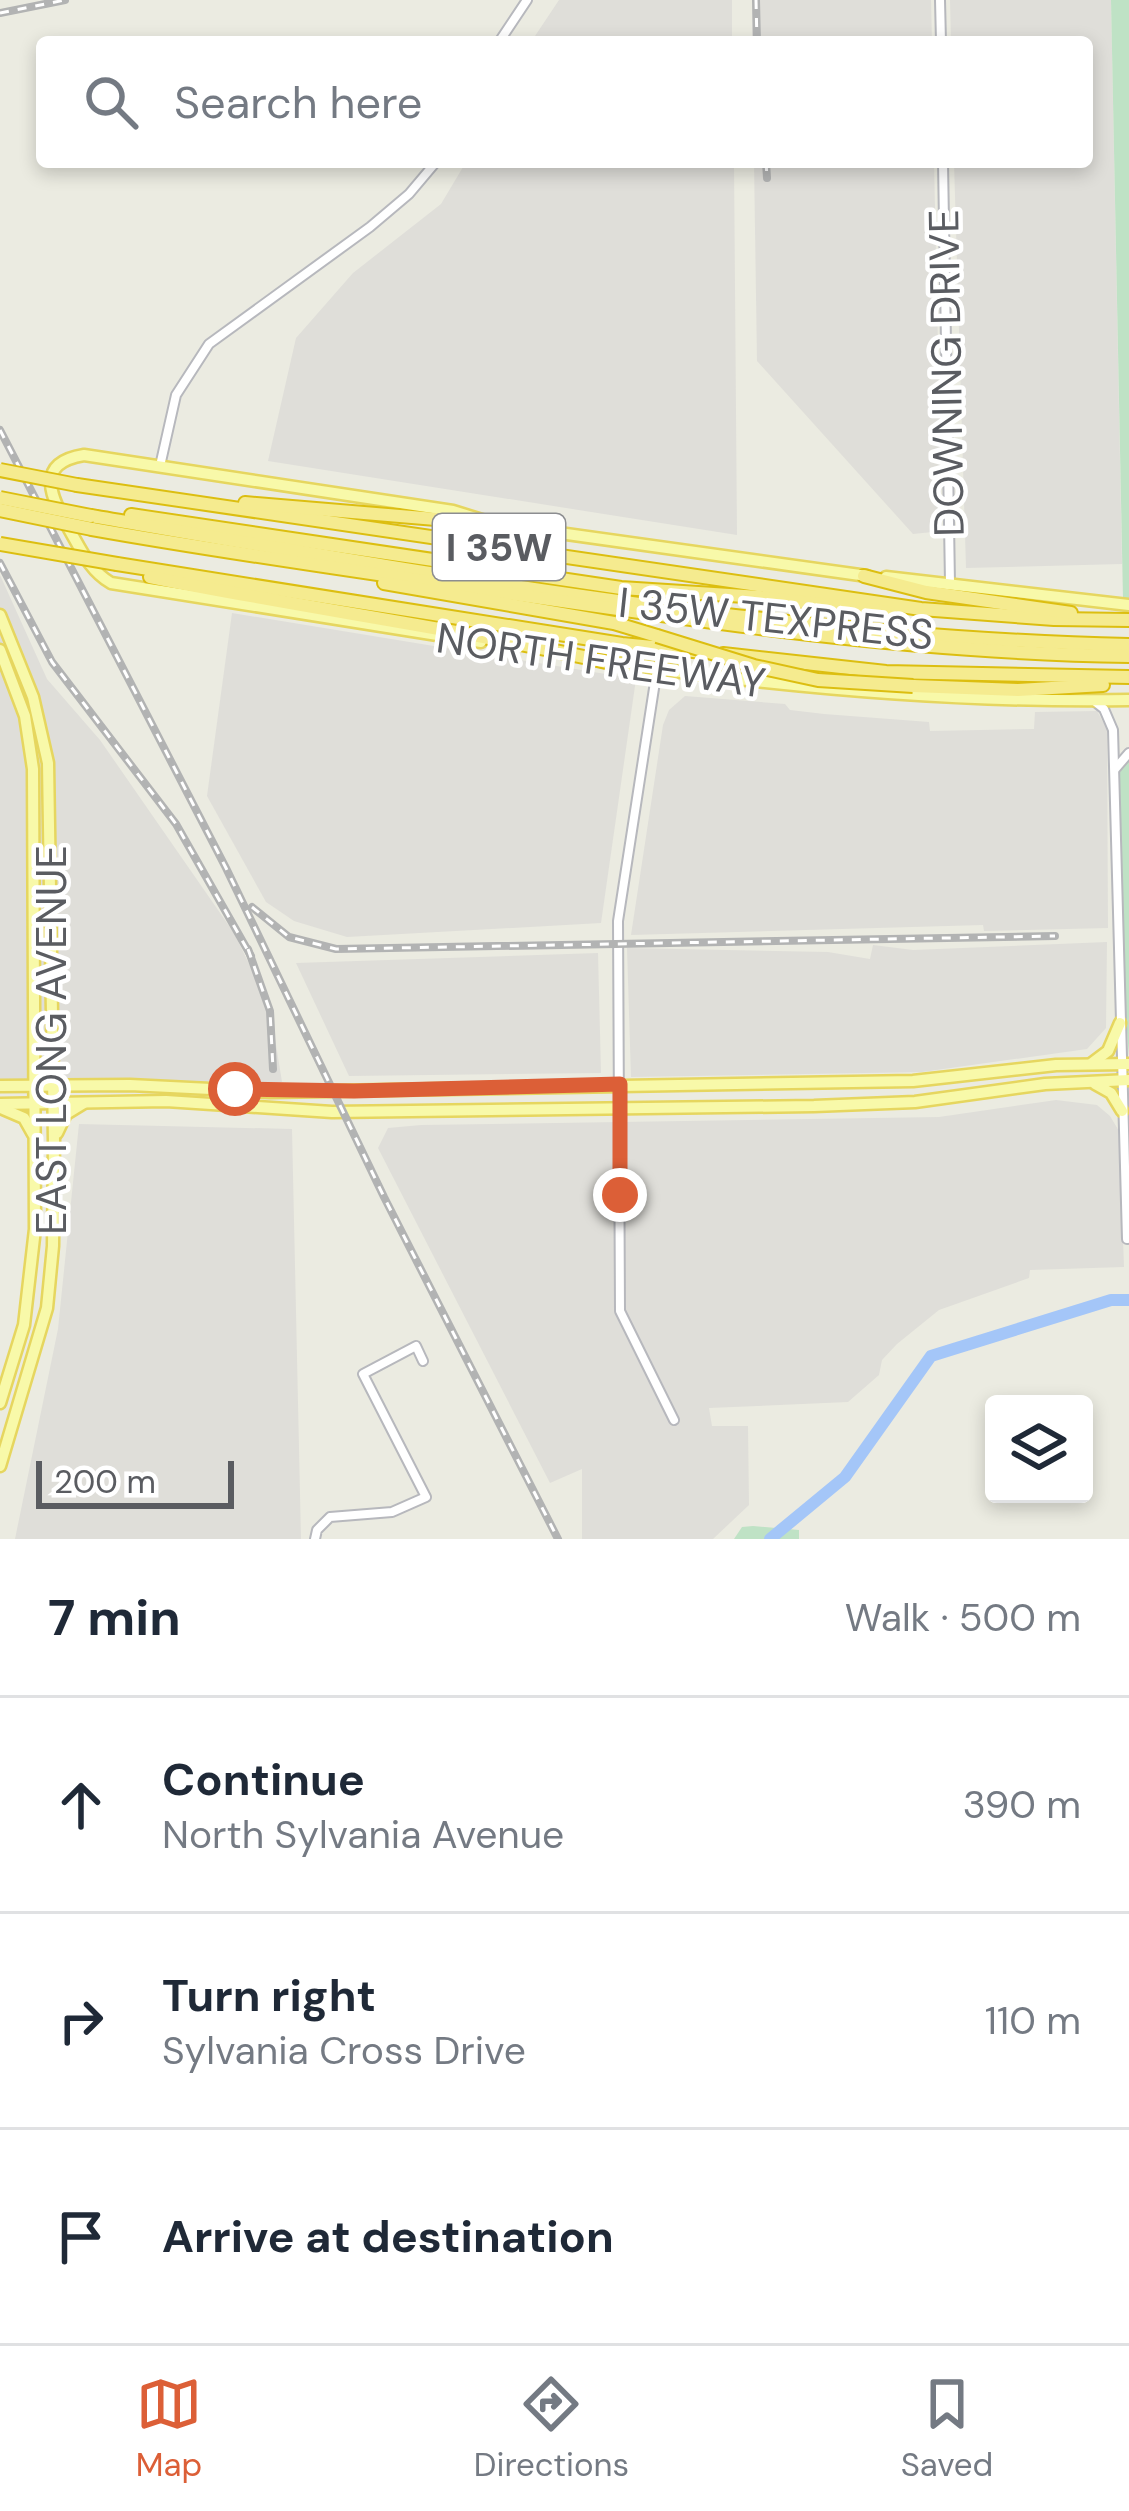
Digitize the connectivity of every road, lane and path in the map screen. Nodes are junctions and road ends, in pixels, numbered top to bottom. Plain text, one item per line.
1 (527, 0) edge
2 (940, 0) edge
3 (503, 36) edge
4 (941, 36) edge
5 (431, 168) edge
6 (943, 168) edge
7 (160, 466) junction
8 (0, 470) edge
9 (0, 498) edge
10 (194, 502) junction
11 (0, 510) edge
12 (91, 518) junction
13 (495, 524) junction
14 (0, 544) edge
15 (248, 556) junction
16 (118, 568) junction
17 (864, 576) junction
18 (950, 584) junction
19 (1129, 605) edge
20 (921, 609) junction
21 (0, 615) edge
22 (1095, 620) junction
23 (1129, 620) edge
24 (1129, 645) edge
25 (0, 650) edge
26 (1129, 656) edge
27 (606, 662) junction
28 (657, 669) junction
29 (1129, 681) edge
30 (1093, 700) junction
31 (1129, 700) edge
32 (1129, 753) edge
33 (1114, 770) junction
34 (34, 891) junction
35 (50, 891) junction
36 (1120, 1024) junction
37 (1125, 1064) edge
38 (1087, 1065) junction
39 (1125, 1080) edge
40 (1080, 1081) junction
41 (860, 1082) junction
42 (620, 1084) junction
43 (36, 1085) junction
44 (0, 1086) edge
45 (53, 1087) junction
46 (230, 1089) junction
47 (88, 1102) junction
48 (36, 1103) junction
49 (54, 1103) junction
50 (861, 1104) junction
51 (0, 1106) edge
52 (233, 1107) junction
53 (620, 1108) junction
54 (1122, 1111) junction
55 (54, 1141) junction
56 (37, 1153) junction
57 (1127, 1198) edge
58 (1127, 1239) edge
59 (20, 1341) junction
60 (36, 1347) junction
61 (423, 1361) dead end
62 (0, 1403) edge
63 (674, 1420) dead end
64 (0, 1466) edge
65 (315, 1539) edge

1 - 3 street
2 - 4 street
5 - 7 street
6 - 18 street, DOWNING DRIVE
7 - 13 main road, NORTH FREEWAY
7 - 27 main road, NORTH FREEWAY
8 - 10 highway, I 35W, bridge
9 - 12 highway, bridge
10 - 13 highway
10 - 20 highway, I 35W
11 - 12 highway, I 35W TEXPRESS, bridge
12 - 15 highway, I 35W TEXPRESS
12 - 20 highway
12 - 24 highway, I 35W TEXPRESS
13 - 17 main road, NORTH FREEWAY
14 - 16 highway, bridge
15 - 26 highway, I 35W TEXPRESS
15 - 29 highway, bridge
16 - 27 highway
16 - 29 highway, NORTH FREEWAY / I 35W
17 - 18 main road
17 - 22 highway
18 - 19 main road
20 - 22 highway, I 35W
21 - 35 main road, EAST LONG AVENUE
22 - 23 highway, I 35W
25 - 34 main road, EAST LONG AVENUE
27 - 28 main road, NORTH FREEWAY
28 - 30 main road, NORTH FREEWAY
28 - 42 street
30 - 31 main road, NORTH FREEWAY
30 - 33 street
32 - 33 street
33 - 36 street
34 - 35 main road
34 - 43 main road, EAST LONG AVENUE
35 - 45 main road, EAST LONG AVENUE
36 - 37 street
36 - 38 main road
37 - 38 main road
37 - 39 street
38 - 41 main road
39 - 40 main road
39 - 54 street
40 - 50 main road
40 - 54 main road
41 - 42 main road
41 - 50 main road
42 - 46 main road
42 - 53 street
43 - 44 main road
43 - 45 main road
43 - 48 main road, EAST LONG AVENUE
45 - 46 main road
45 - 49 main road, EAST LONG AVENUE
46 - 52 main road
47 - 49 main road
47 - 52 main road
47 - 55 main road
48 - 49 main road
48 - 51 main road
48 - 56 main road, EAST LONG AVENUE
49 - 55 main road, EAST LONG AVENUE
50 - 53 main road
51 - 56 main road
52 - 53 main road
53 - 63 street
54 - 57 street
55 - 60 main road, EAST LONG AVENUE
56 - 59 main road, EAST LONG AVENUE
57 - 58 street
59 - 60 main road
59 - 62 main road, EAST LONG AVENUE
60 - 64 main road, EAST LONG AVENUE
61 - 65 street

